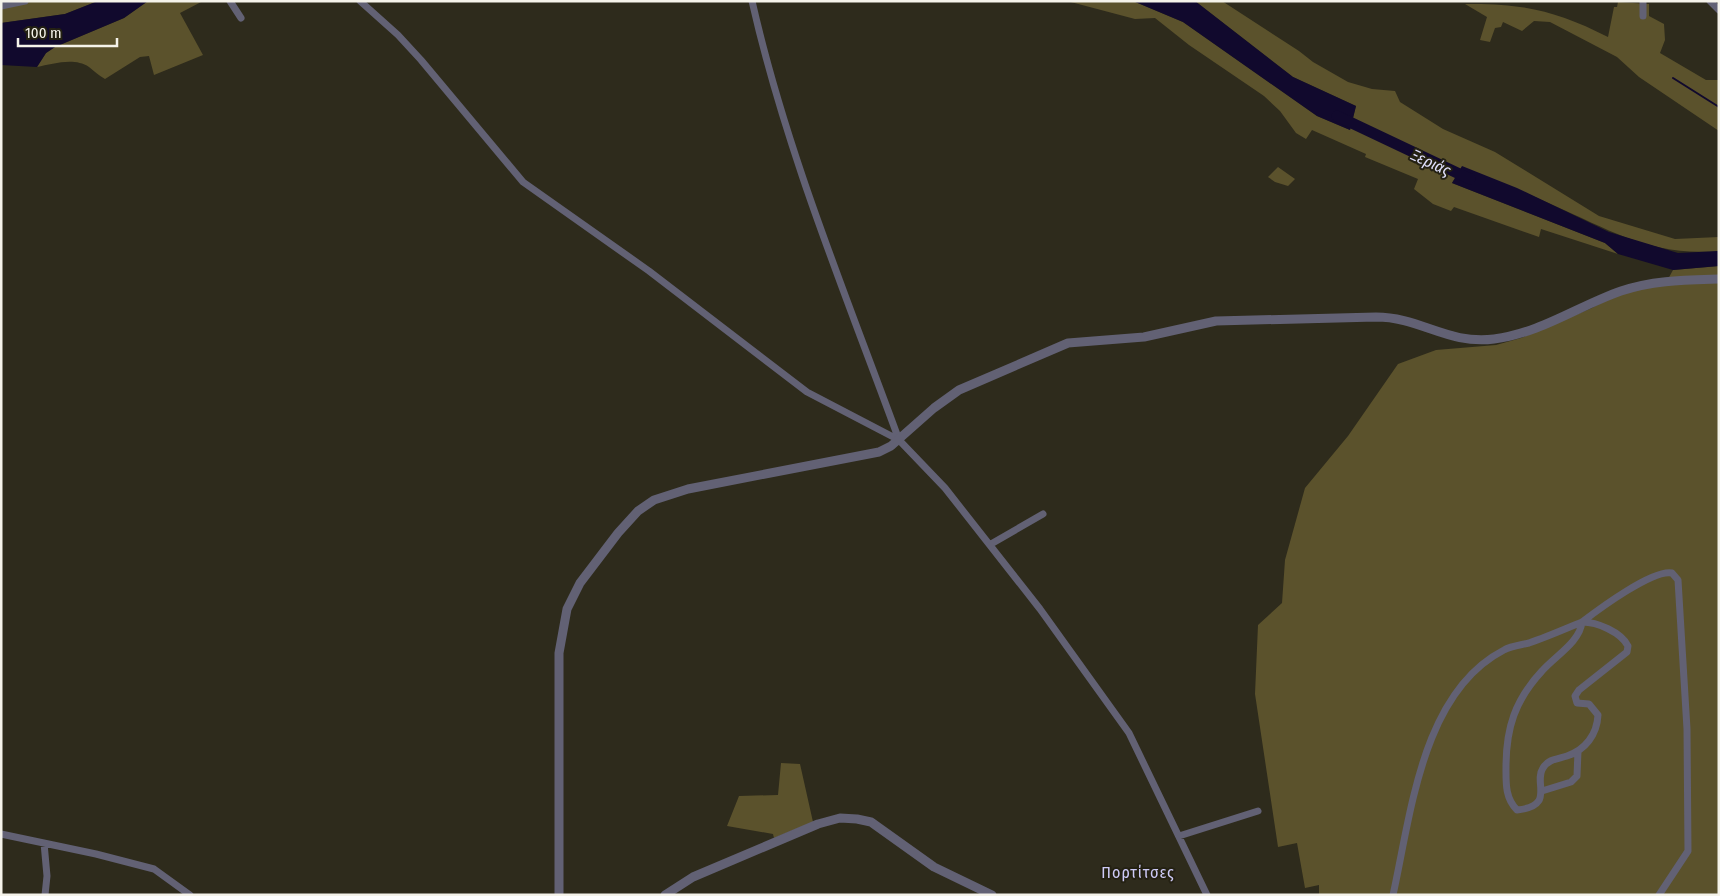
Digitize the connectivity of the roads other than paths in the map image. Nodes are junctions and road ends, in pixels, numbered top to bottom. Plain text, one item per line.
1 (25, 1) edge
2 (230, 1) edge
3 (360, 1) edge
4 (752, 1) edge
5 (1643, 1) edge
6 (1710, 1) edge
7 (1, 6) edge
8 (1719, 10) edge
9 (1643, 16) dead end
10 (241, 18) dead end
11 (1719, 279) edge
12 (899, 440) junction
13 (1043, 514) dead end
14 (990, 544) junction
15 (1582, 622) junction
16 (1578, 751) junction
17 (1542, 791) junction
18 (1258, 811) dead end
19 (1, 834) edge
20 (1179, 836) junction
21 (44, 843) junction
22 (45, 895) edge
23 (190, 895) edge
24 (559, 895) edge
25 (665, 895) edge
26 (992, 895) edge
27 (1207, 895) edge
28 (1393, 895) edge
29 (1659, 895) edge

1 - 7 street
2 - 10 street
3 - 12 street
4 - 12 street
5 - 9 street
6 - 8 street
11 - 12 street
12 - 14 street
12 - 24 street
13 - 14 street
14 - 20 street
15 - 16 street
15 - 17 street
15 - 28 street
15 - 29 street
16 - 17 street
16 - 17 street
18 - 20 street
19 - 21 street
20 - 27 street
21 - 22 street
21 - 23 street
25 - 26 street

